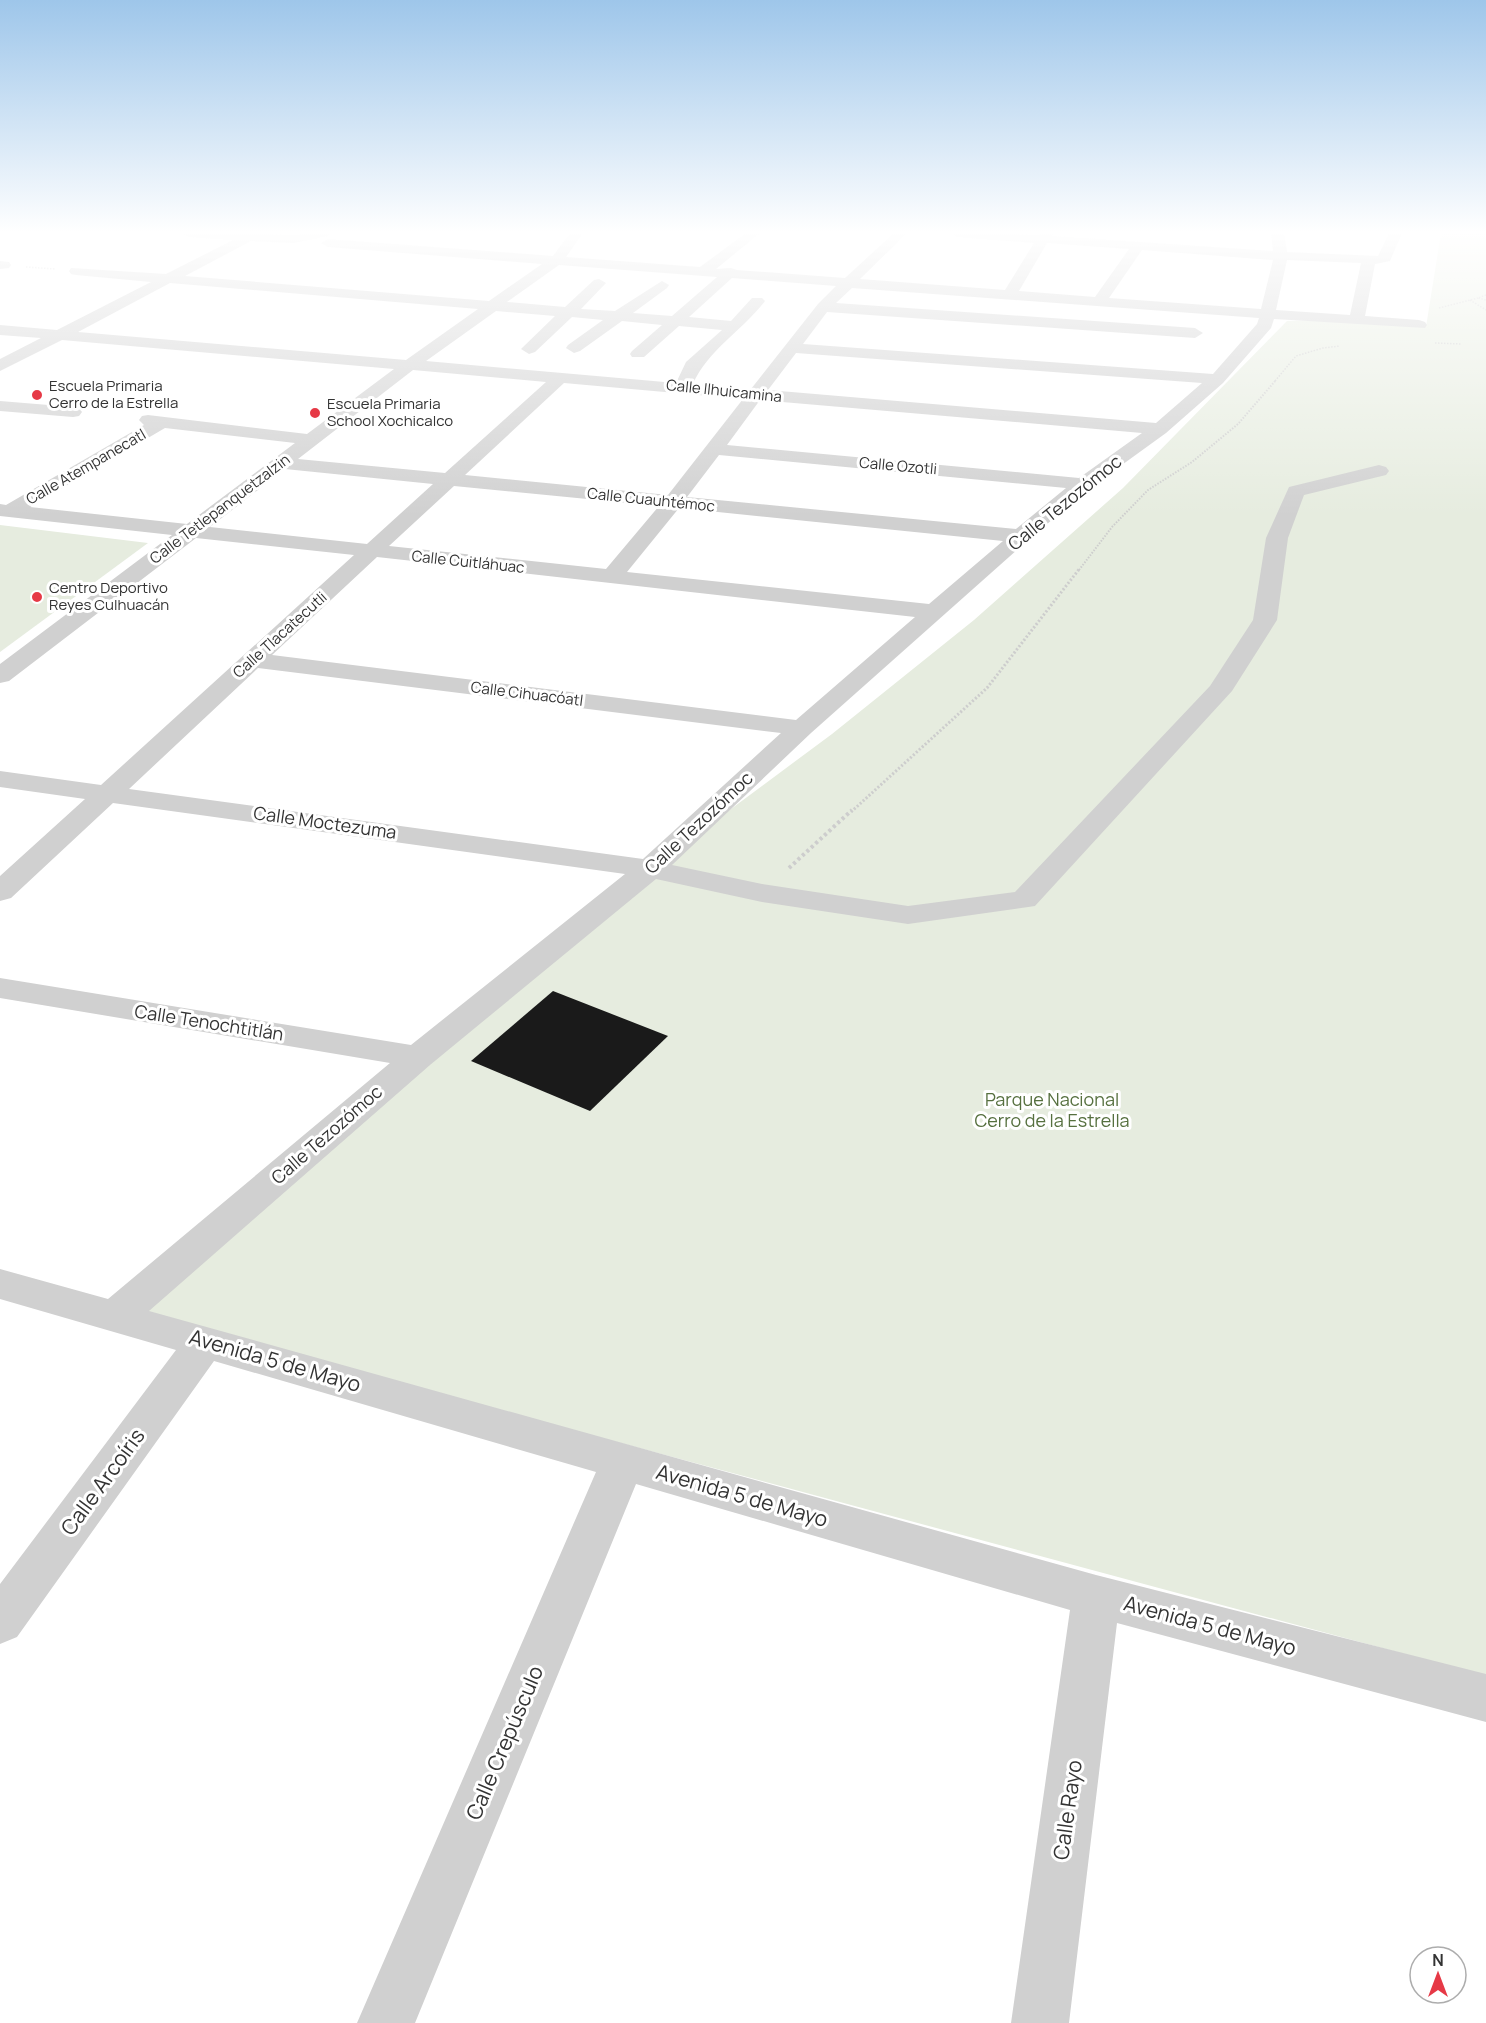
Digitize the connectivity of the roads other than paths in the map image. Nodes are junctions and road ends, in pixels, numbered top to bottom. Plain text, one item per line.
1 (75, 327) edge
2 (461, 327) edge
3 (552, 327) edge
4 (604, 327) edge
5 (668, 327) edge
6 (734, 327) edge
7 (807, 327) edge
8 (1125, 327) edge
9 (1245, 327) edge
10 (1271, 327) edge
11 (1252, 329) junction
12 (0, 330) edge
13 (1208, 333) dead end
14 (59, 336) junction
15 (574, 348) dead end
16 (791, 348) junction
17 (529, 349) dead end
18 (638, 354) dead end
19 (411, 364) junction
20 (0, 366) edge
21 (561, 377) junction
22 (1217, 379) junction
23 (683, 387) junction
24 (755, 395) junction
25 (0, 406) edge
26 (74, 412) dead end
27 (1160, 429) junction
28 (312, 440) junction
29 (713, 449) junction
30 (281, 463) junction
31 (1380, 471) dead end
32 (447, 480) junction
33 (1083, 484) junction
34 (673, 502) junction
35 (5, 511) edge
36 (189, 532) junction
37 (1021, 536) junction
38 (373, 551) junction
39 (611, 577) junction
40 (936, 612) junction
41 (252, 660) junction
42 (0, 676) edge
43 (802, 728) junction
44 (0, 779) edge
45 (108, 793) junction
46 (650, 869) junction
47 (0, 892) edge
48 (0, 988) edge
49 (418, 1057) junction
50 (0, 1284) edge
51 (116, 1316) junction
52 (206, 1341) junction
53 (623, 1462) junction
54 (1096, 1596) junction
55 (0, 1622) edge
56 (1486, 1698) edge
57 (386, 2023) edge
58 (1040, 2023) edge

1 - 14 street
2 - 19 street, Calle Tetlepanquetzalzin
3 - 17 street
4 - 15 street
5 - 18 street
6 - 23 street
7 - 16 street
8 - 13 street
9 - 11 street
10 - 11 street
11 - 22 street, Calle Tezozómoc
12 - 14 street, Calle Ilhuicamina
14 - 19 street, Calle Ilhuicamina
14 - 20 street
16 - 22 street
16 - 24 street
19 - 21 street, Calle Ilhuicamina
19 - 28 street, Calle Tetlepanquetzalzin
21 - 23 street, Calle Ilhuicamina
21 - 32 street, Calle Tlacatecutli
22 - 27 street, Calle Tezozómoc
23 - 24 street, Calle Ilhuicamina
24 - 27 street, Calle Ilhuicamina
24 - 29 street
25 - 26 street
27 - 33 street, Calle Tezozómoc
28 - 30 street, Calle Tetlepanquetzalzin
28 - 35 street, Calle Atempanecatl
29 - 33 street, Calle Ozotli
29 - 34 street
30 - 32 street, Calle Cuauhtémoc
30 - 36 street, Calle Tetlepanquetzalzin
31 - 46 street, Calle Moctezuma
32 - 34 street, Calle Cuauhtémoc
32 - 38 street, Calle Tlacatecutli
33 - 37 street, Calle Tezozómoc
34 - 37 street, Calle Cuauhtémoc
34 - 39 street
35 - 36 street, Calle Cuitláhuac
36 - 38 street, Calle Cuitláhuac
36 - 42 street, Calle Tetlepanquetzalzin
37 - 40 street, Calle Tezozómoc
38 - 39 street, Calle Cuitláhuac
38 - 41 street, Calle Tlacatecutli
39 - 40 street, Calle Cuitláhuac
40 - 43 street, Calle Tezozómoc
41 - 43 street, Calle Cihuacóatl
41 - 45 street, Calle Tlacatecutli
43 - 46 street, Calle Tezozómoc
44 - 45 street, Calle Moctezuma
45 - 46 street, Calle Moctezuma
45 - 47 street, Calle Tlacatecutli
46 - 49 street, Calle Tezozómoc
48 - 49 street, Calle Tenochtitlán
49 - 51 street, Calle Tezozómoc
50 - 51 street, Avenida 5 de Mayo
51 - 52 street, Avenida 5 de Mayo
52 - 53 street, Avenida 5 de Mayo
52 - 55 street, Calle Arcoíris
53 - 54 street, Avenida 5 de Mayo
53 - 57 street, Calle Crepúsculo
54 - 56 street, Avenida 5 de Mayo
54 - 58 street, Calle Rayo

